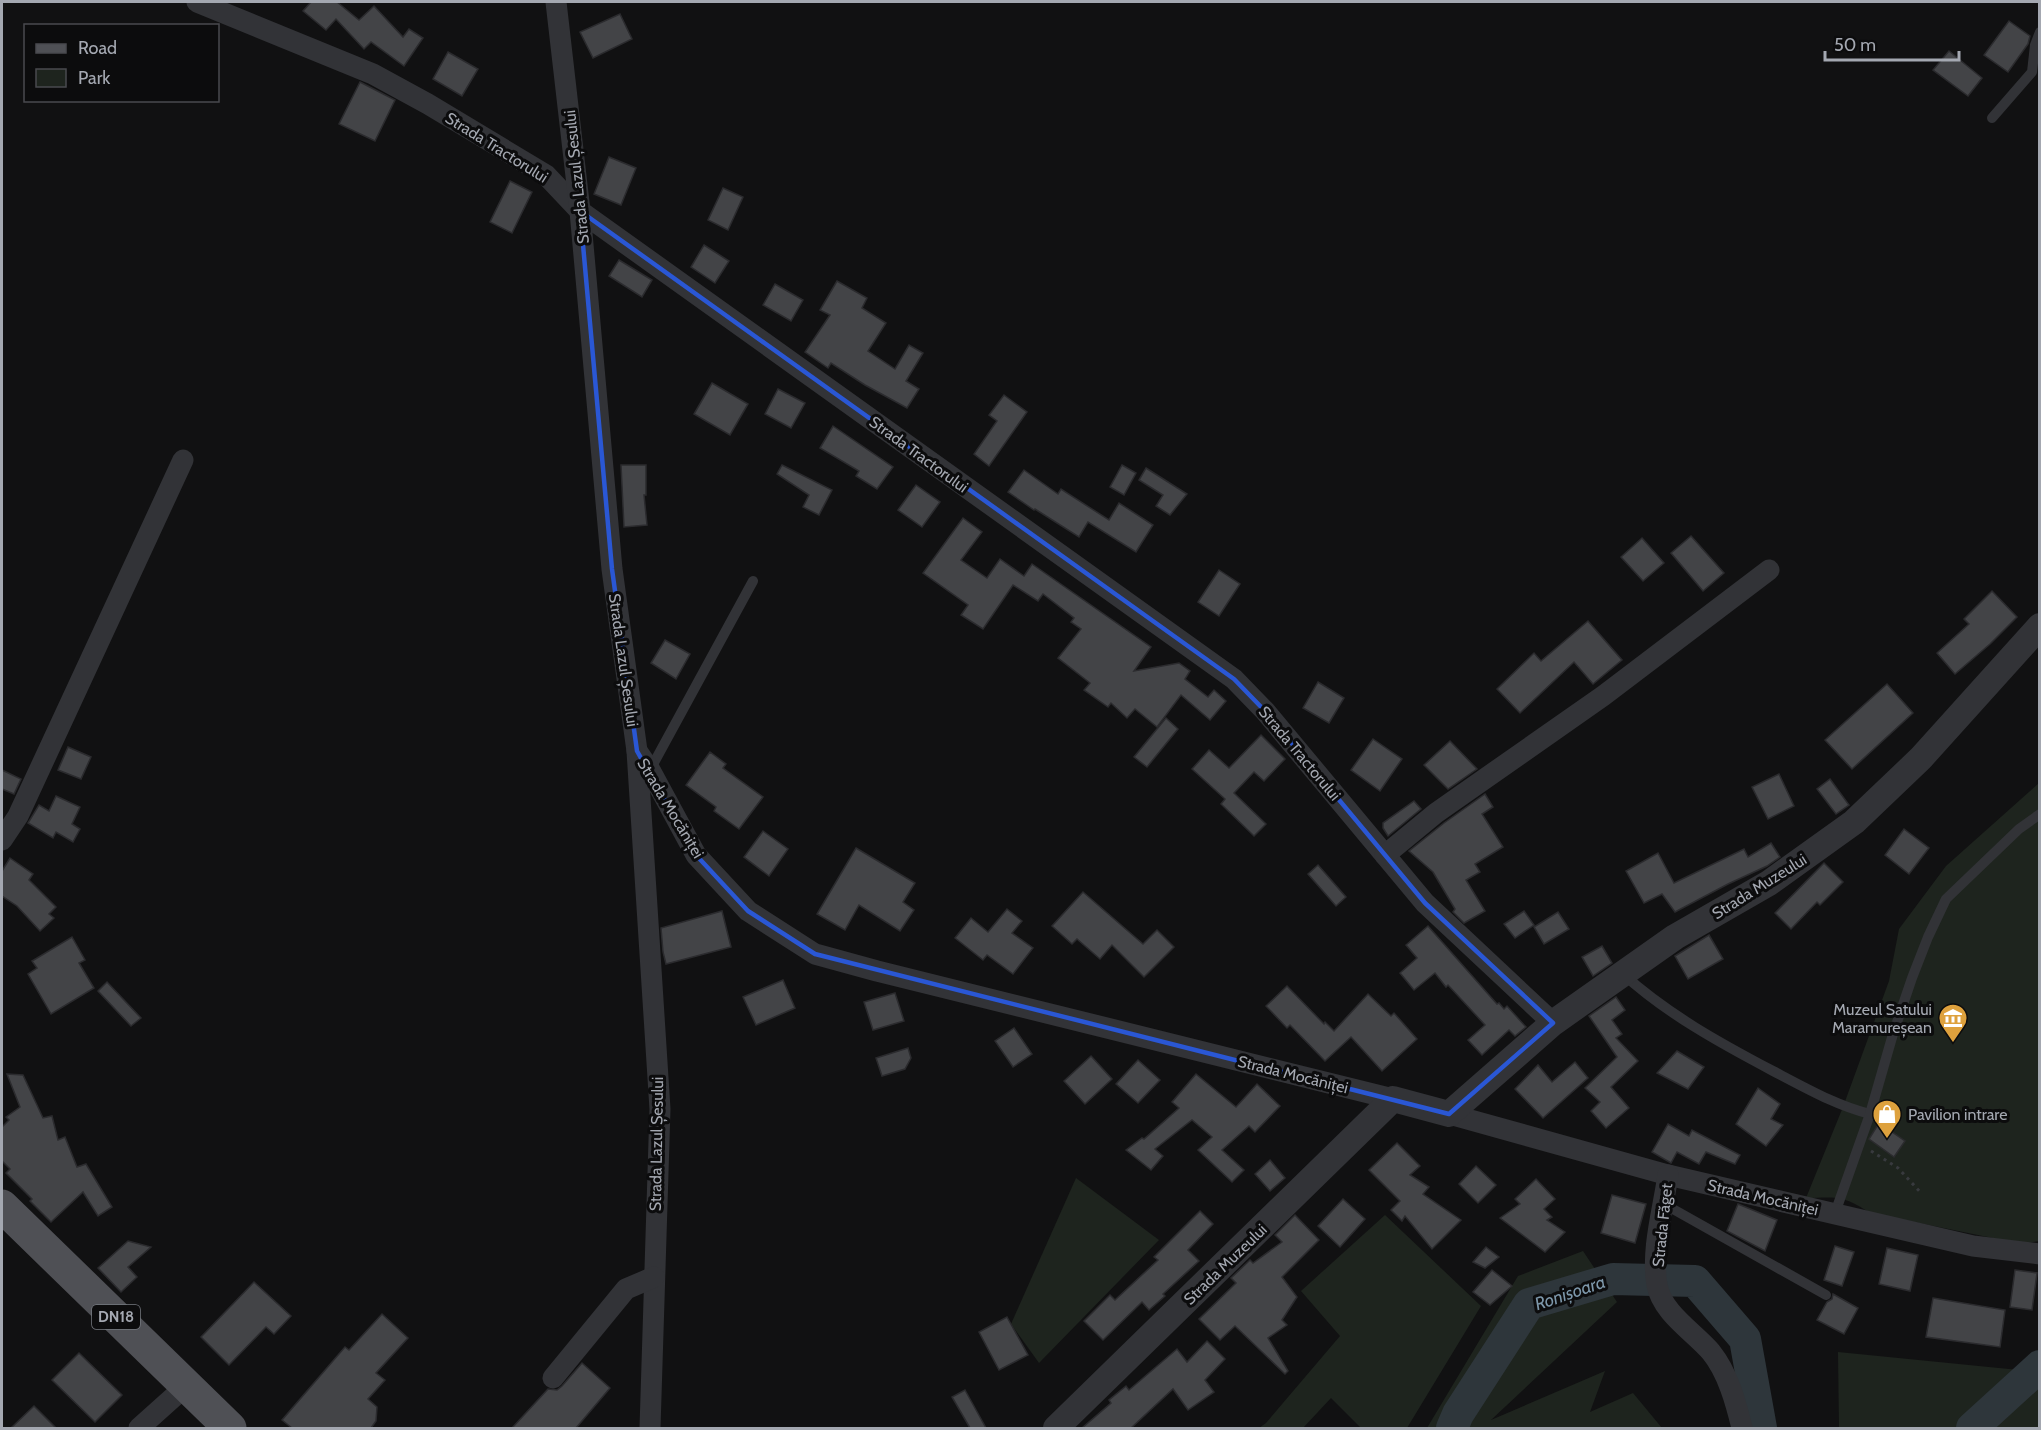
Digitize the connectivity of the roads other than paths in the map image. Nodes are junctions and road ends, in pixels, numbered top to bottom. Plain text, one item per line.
1 (197, 2) edge
2 (556, 2) edge
3 (2040, 32) edge
4 (1992, 118) dead end
5 (580, 211) junction
6 (183, 460) dead end
7 (1770, 570) dead end
8 (753, 581) dead end
9 (2040, 626) edge
10 (637, 751) junction
11 (650, 770) junction
12 (2040, 814) edge
13 (2, 840) edge
14 (1385, 855) junction
15 (1622, 973) junction
16 (1552, 1023) junction
17 (1393, 1099) junction
18 (1449, 1114) junction
19 (1870, 1114) junction
20 (1668, 1175) junction
21 (1664, 1204) junction
22 (2, 1206) edge
23 (1835, 1214) junction
24 (2040, 1254) edge
25 (654, 1277) junction
26 (1826, 1295) dead end
27 (553, 1378) dead end
28 (187, 1385) junction
29 (139, 1428) edge
30 (230, 1428) edge
31 (650, 1428) edge
32 (1056, 1428) edge
33 (1742, 1428) edge

1 - 5 street, Strada Tractorului
2 - 5 street, Strada Lazul Șesului
3 - 4 lane
5 - 10 street, Strada Lazul Șesului
5 - 14 street, Strada Tractorului
6 - 13 street
7 - 14 street
8 - 11 lane
9 - 15 street, Strada Muzeului
10 - 11 street, Strada Mocăniței
10 - 25 street, Strada Lazul Șesului
11 - 17 street, Strada Mocăniței
12 - 19 lane
14 - 16 street, Strada Tractorului
15 - 16 street, Strada Muzeului
15 - 19 lane
16 - 18 street, Strada Muzeului
17 - 18 street, Strada Mocăniței
17 - 32 street, Strada Muzeului
18 - 20 street, Strada Mocăniței
19 - 23 lane
20 - 21 street, Strada Făget
20 - 23 street, Strada Mocăniței
21 - 26 lane
21 - 33 street, Strada Făget
22 - 28 main road, DN18
23 - 24 street, Strada Mocăniței
25 - 27 street
25 - 31 street, Strada Lazul Șesului
28 - 29 street
28 - 30 main road, DN18

